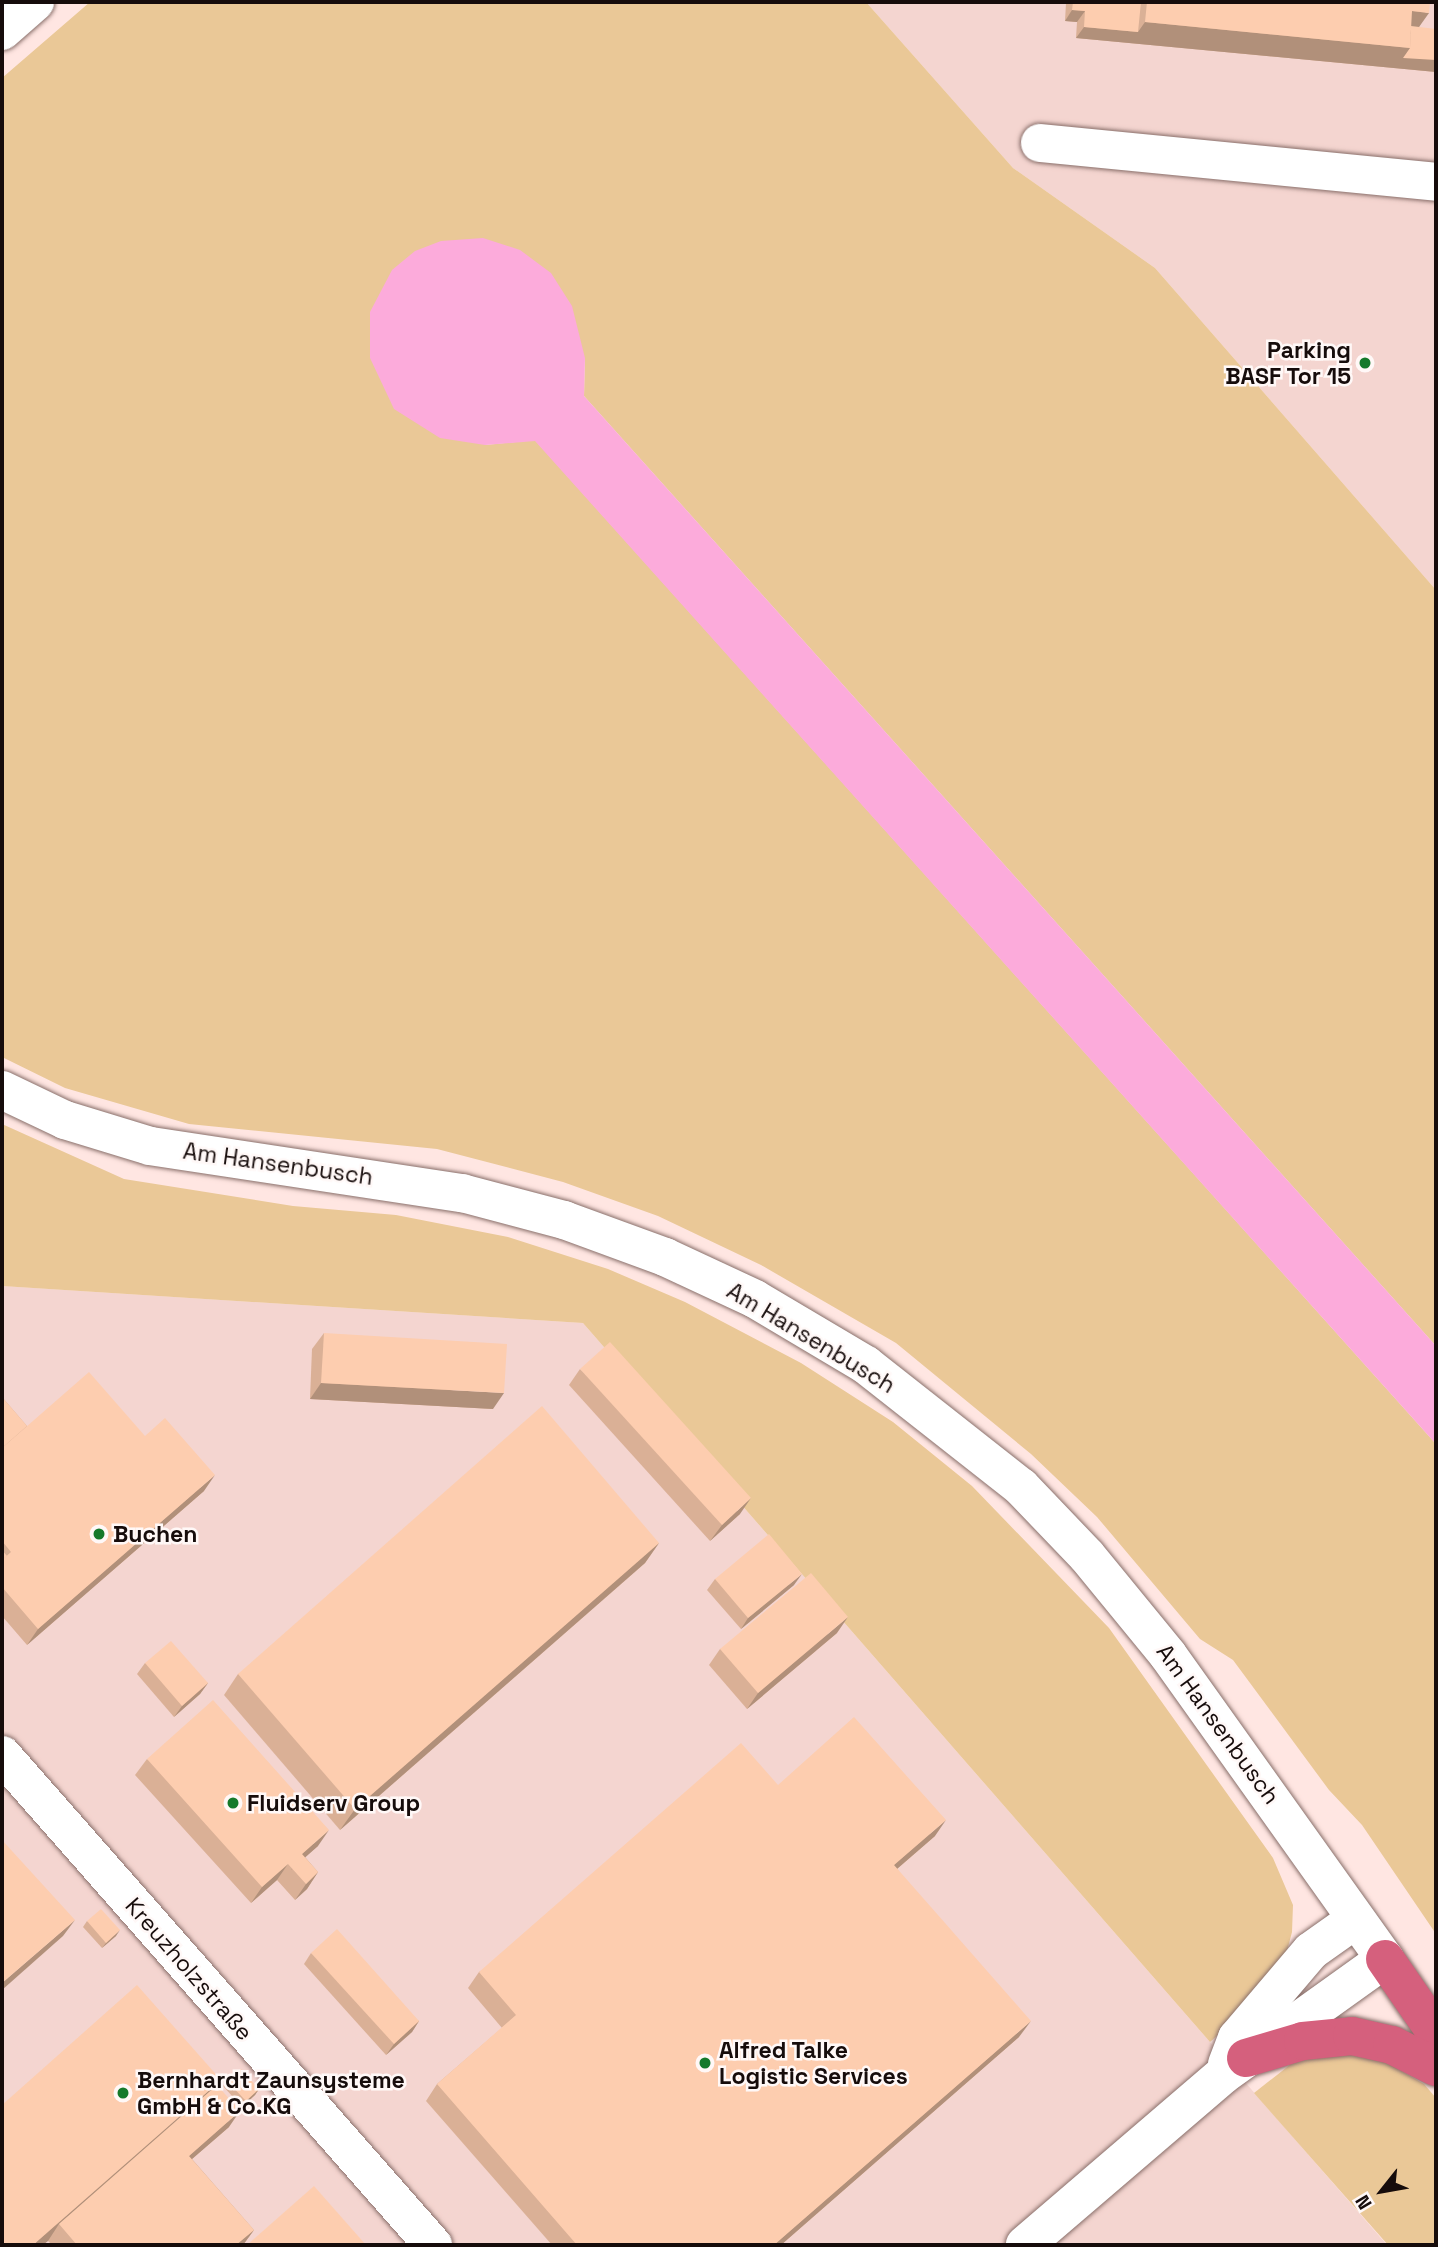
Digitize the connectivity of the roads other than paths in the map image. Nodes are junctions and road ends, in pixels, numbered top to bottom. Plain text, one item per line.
1 (35, 2) edge
2 (2, 31) edge
3 (1040, 142) dead end
4 (1436, 182) edge
5 (2, 1090) edge
6 (2, 1755) edge
7 (1356, 1919) junction
8 (1385, 1959) junction
9 (1436, 2033) edge
10 (1234, 2066) junction
11 (1436, 2067) edge
12 (433, 2245) edge
13 (1025, 2245) edge

1 - 2 street
3 - 4 street
5 - 7 street, Am Hansenbusch
6 - 12 street, Kreuzholzstraße
7 - 8 street, Am Hansenbusch
7 - 10 street
8 - 9 highway
8 - 10 street
10 - 11 highway
10 - 13 street

